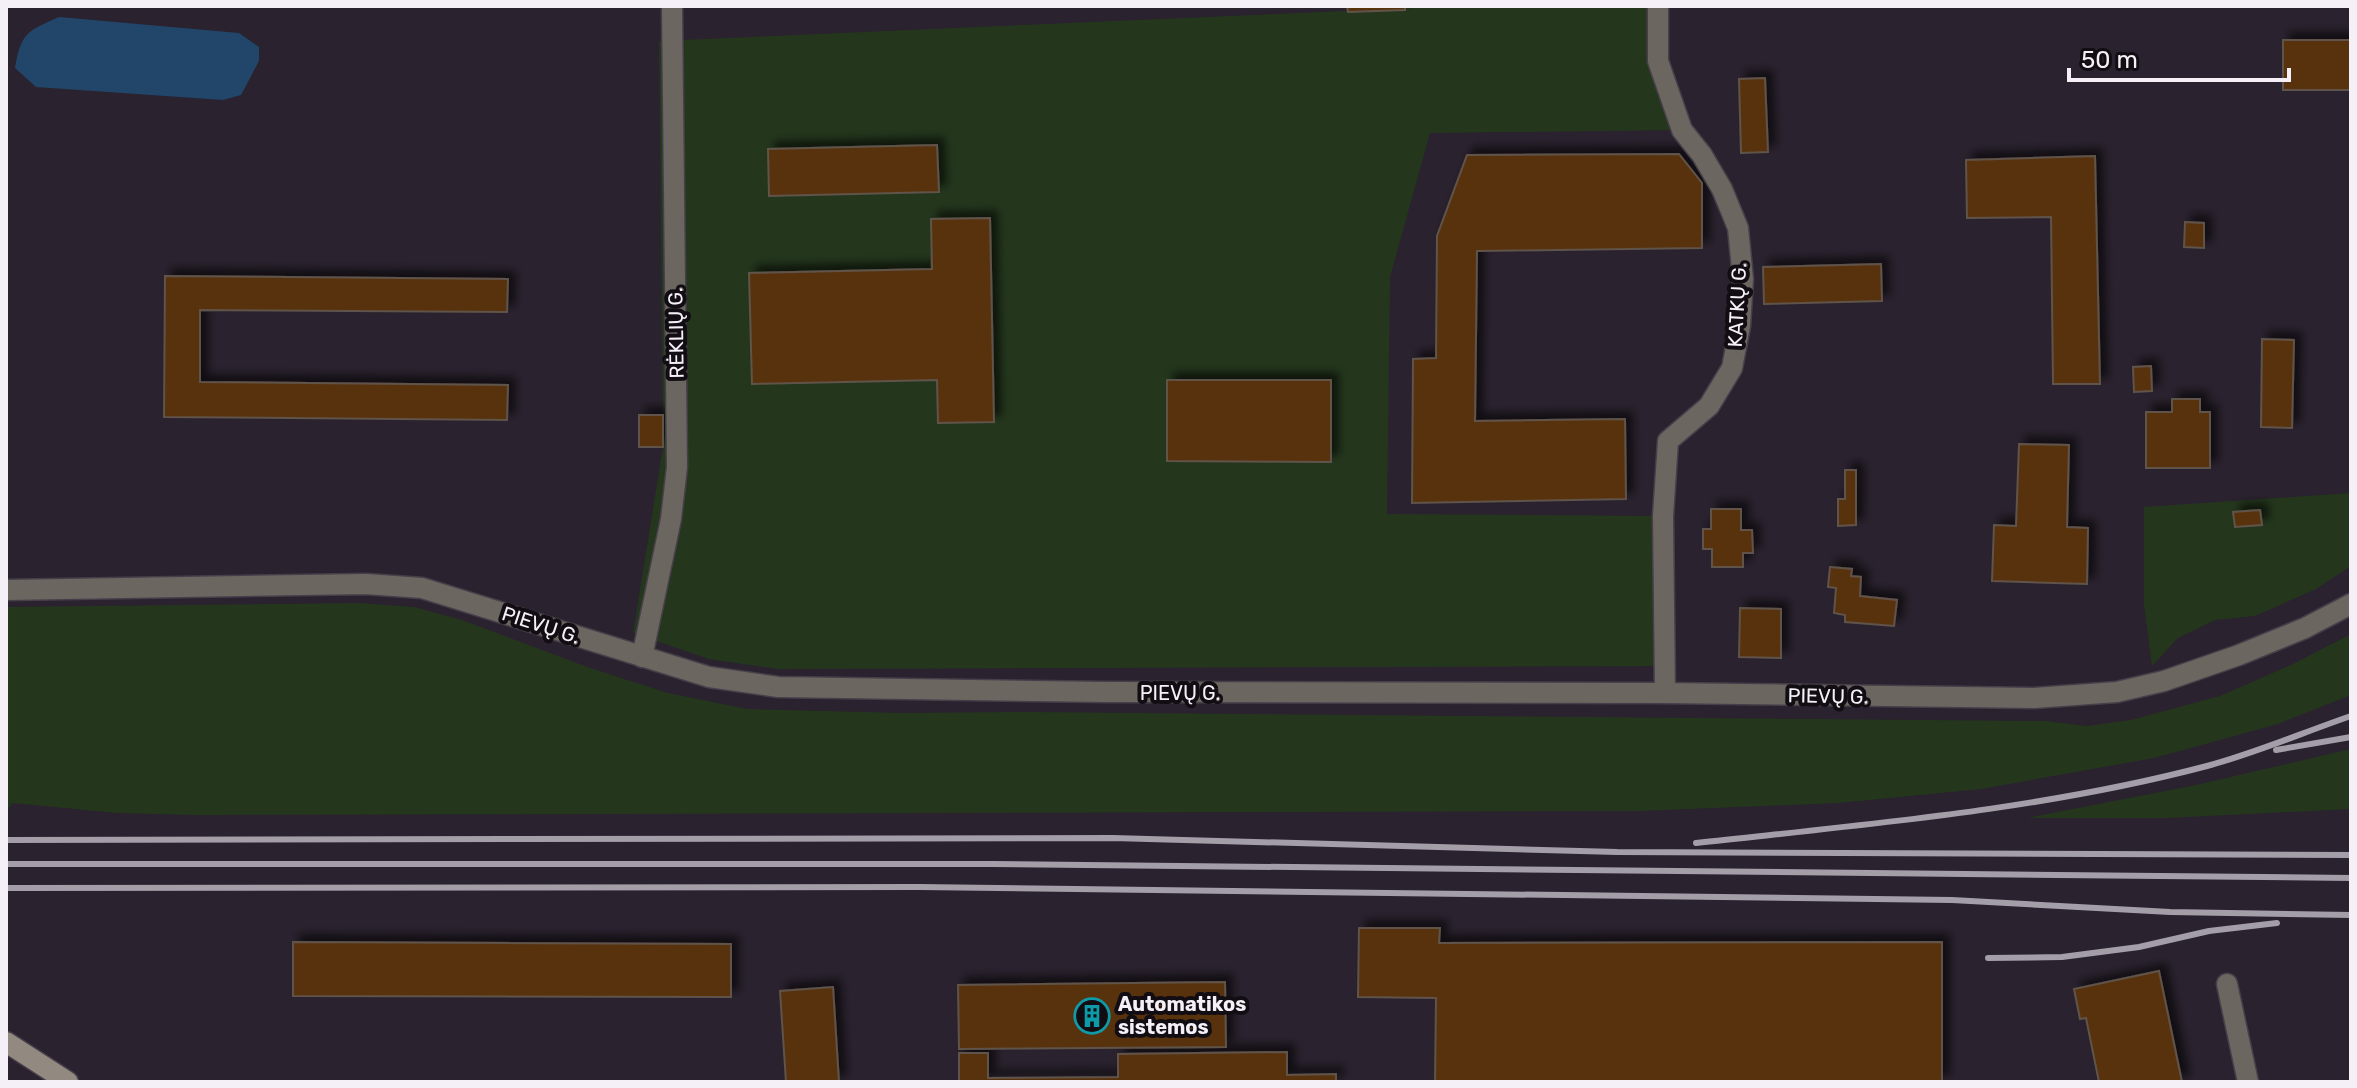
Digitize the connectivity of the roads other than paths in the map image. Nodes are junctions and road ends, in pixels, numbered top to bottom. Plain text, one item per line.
1 (672, 6) edge
2 (1658, 6) edge
3 (6, 590) edge
4 (2351, 604) edge
5 (642, 657) junction
6 (1665, 693) junction
7 (2227, 984) dead end
8 (6, 1042) edge
9 (68, 1082) edge
10 (2248, 1082) edge

1 - 5 street, RĖKLIŲ G.
2 - 6 street, KATKŲ G.
3 - 5 street, PIEVŲ G.
4 - 6 street, PIEVŲ G.
5 - 6 street, PIEVŲ G.
7 - 10 street
8 - 9 main road

